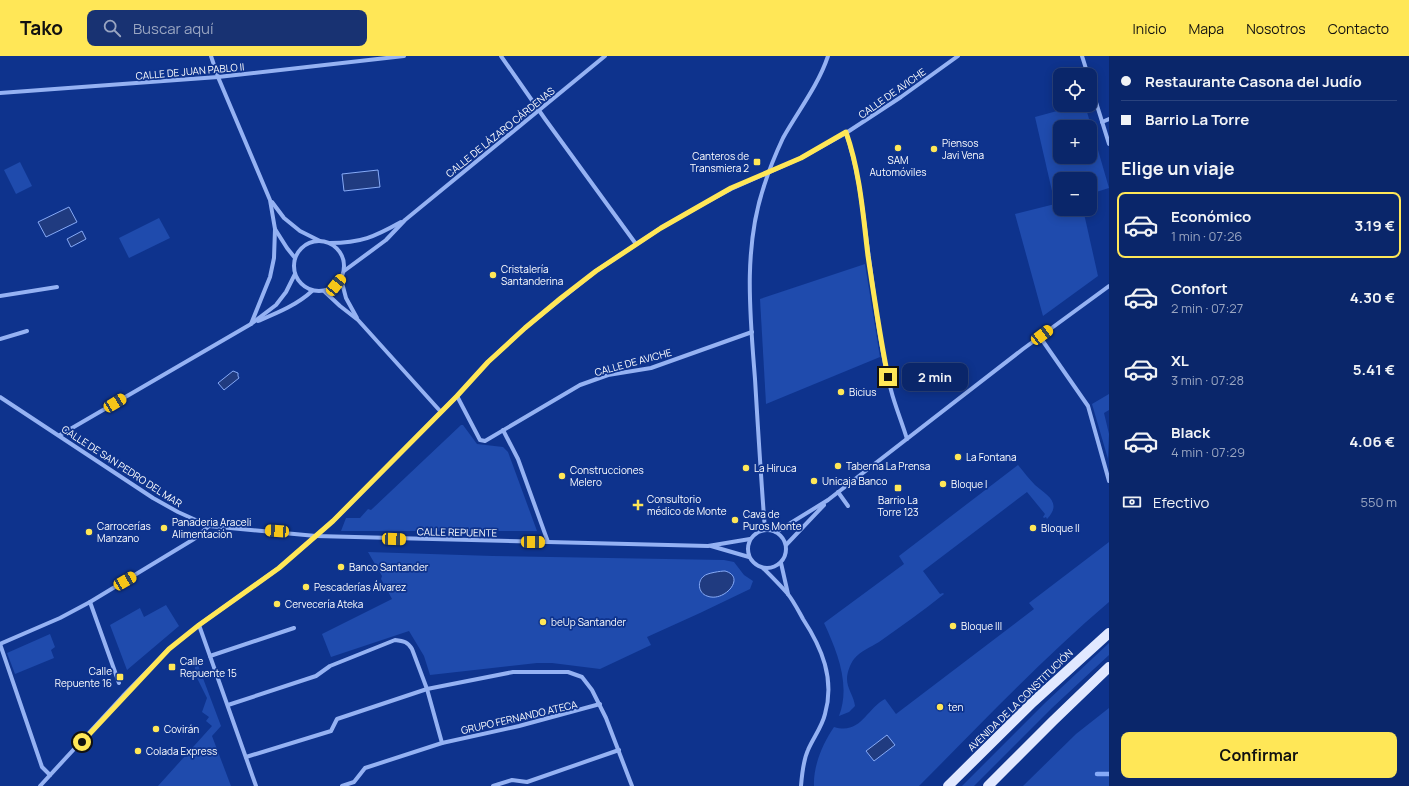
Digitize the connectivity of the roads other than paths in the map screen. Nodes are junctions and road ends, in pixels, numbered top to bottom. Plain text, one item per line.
1 (211, 56) edge
2 (404, 56) edge
3 (501, 56) edge
4 (605, 56) edge
5 (828, 56) edge
6 (958, 56) edge
7 (1082, 56) edge
8 (1086, 68) edge
9 (218, 77) junction
10 (0, 93) edge
11 (1097, 106) edge
12 (539, 111) junction
13 (1109, 119) edge
14 (1102, 122) junction
15 (846, 132) junction
16 (1109, 144) edge
17 (769, 172) junction
18 (270, 200) junction
19 (405, 220) junction
20 (275, 229) junction
21 (320, 241) junction
22 (329, 243) junction
23 (636, 244) junction
24 (295, 258) junction
25 (344, 271) junction
26 (295, 274) junction
27 (342, 279) junction
28 (1109, 286) edge
29 (57, 287) dead end
30 (312, 291) junction
31 (324, 291) junction
32 (0, 296) edge
33 (358, 320) junction
34 (251, 324) junction
35 (27, 331) dead end
36 (752, 332) junction
37 (1040, 337) junction
38 (0, 339) edge
39 (457, 396) junction
40 (0, 397) edge
41 (441, 412) junction
42 (503, 430) junction
43 (60, 435) junction
44 (907, 439) junction
45 (1109, 481) edge
46 (838, 492) junction
47 (828, 500) junction
48 (848, 506) dead end
49 (209, 526) junction
50 (766, 530) junction
51 (776, 532) junction
52 (316, 536) junction
53 (750, 539) junction
54 (548, 542) junction
55 (786, 545) junction
56 (708, 546) junction
57 (749, 557) junction
58 (781, 563) junction
59 (763, 568) junction
60 (788, 594) junction
61 (90, 602) junction
62 (199, 625) junction
63 (294, 628) dead end
64 (1109, 632) edge
65 (0, 644) edge
66 (210, 656) junction
67 (1109, 667) edge
68 (118, 683) dead end
69 (427, 689) junction
70 (600, 704) junction
71 (228, 705) junction
72 (442, 742) junction
73 (619, 750) junction
74 (246, 757) junction
75 (50, 775) junction
76 (40, 786) edge
77 (256, 786) edge
78 (342, 786) edge
79 (493, 786) edge
80 (632, 786) edge
81 (802, 786) edge
82 (948, 786) edge
83 (988, 786) edge

1 - 9 street
2 - 9 street, CALLE DE JUAN PABLO II
3 - 12 street
4 - 12 street, CALLE DE LÁZARO CÁRDENAS
5 - 17 street
6 - 15 street, CALLE DE AVICHE
7 - 8 street
9 - 10 street, CALLE DE JUAN PABLO II
9 - 18 street
11 - 14 street
12 - 19 street, CALLE DE LÁZARO CÁRDENAS
12 - 23 street
13 - 14 street
14 - 16 street
15 - 17 street, CALLE DE AVICHE
15 - 44 street
17 - 23 street, CALLE DE AVICHE
17 - 36 street
18 - 20 street
18 - 21 street
19 - 22 street, CALLE DE LÁZARO CÁRDENAS
19 - 25 street, CALLE DE LÁZARO CÁRDENAS
20 - 24 street
20 - 34 street
21 - 22 street
21 - 24 street
22 - 25 street
23 - 39 street, CALLE DE AVICHE
24 - 26 street
25 - 27 street
26 - 30 street
26 - 34 street
27 - 31 street
27 - 33 street
28 - 37 street
29 - 32 street
30 - 31 street
30 - 34 street
31 - 33 street
33 - 41 street
34 - 43 street
35 - 38 street
36 - 42 street, CALLE DE AVICHE
36 - 50 street
37 - 44 street
37 - 45 street
39 - 41 street, CALLE DE AVICHE
39 - 42 street, CALLE DE AVICHE
40 - 43 street, CALLE DE SAN PEDRO DEL MAR
41 - 52 street, CALLE DE AVICHE
42 - 54 street
43 - 49 street, CALLE DE SAN PEDRO DEL MAR
44 - 46 street
46 - 47 street
46 - 48 street
47 - 51 street
47 - 55 street
49 - 52 street, CALLE DE SAN PEDRO DEL MAR
49 - 61 street
50 - 51 street
50 - 53 street
51 - 55 street
52 - 54 street, CALLE REPUENTE
52 - 62 street
53 - 56 street, CALLE REPUENTE
53 - 57 street
54 - 56 street, CALLE REPUENTE
55 - 58 street
56 - 57 street, CALLE REPUENTE
57 - 59 street
58 - 59 street
58 - 60 street
59 - 60 street
60 - 81 street
61 - 65 street
61 - 68 street
62 - 66 street
62 - 75 street
63 - 66 street
64 - 82 main road, AVENIDA DE LA CONSTITUCIÓN
65 - 75 street
66 - 71 street
67 - 83 main road
69 - 70 street
69 - 71 street
69 - 72 street
69 - 74 street
70 - 72 street, GRUPO FERNANDO ATECA
70 - 73 street
71 - 74 street
72 - 78 street, GRUPO FERNANDO ATECA
73 - 79 street
73 - 80 street
74 - 77 street
75 - 76 street

